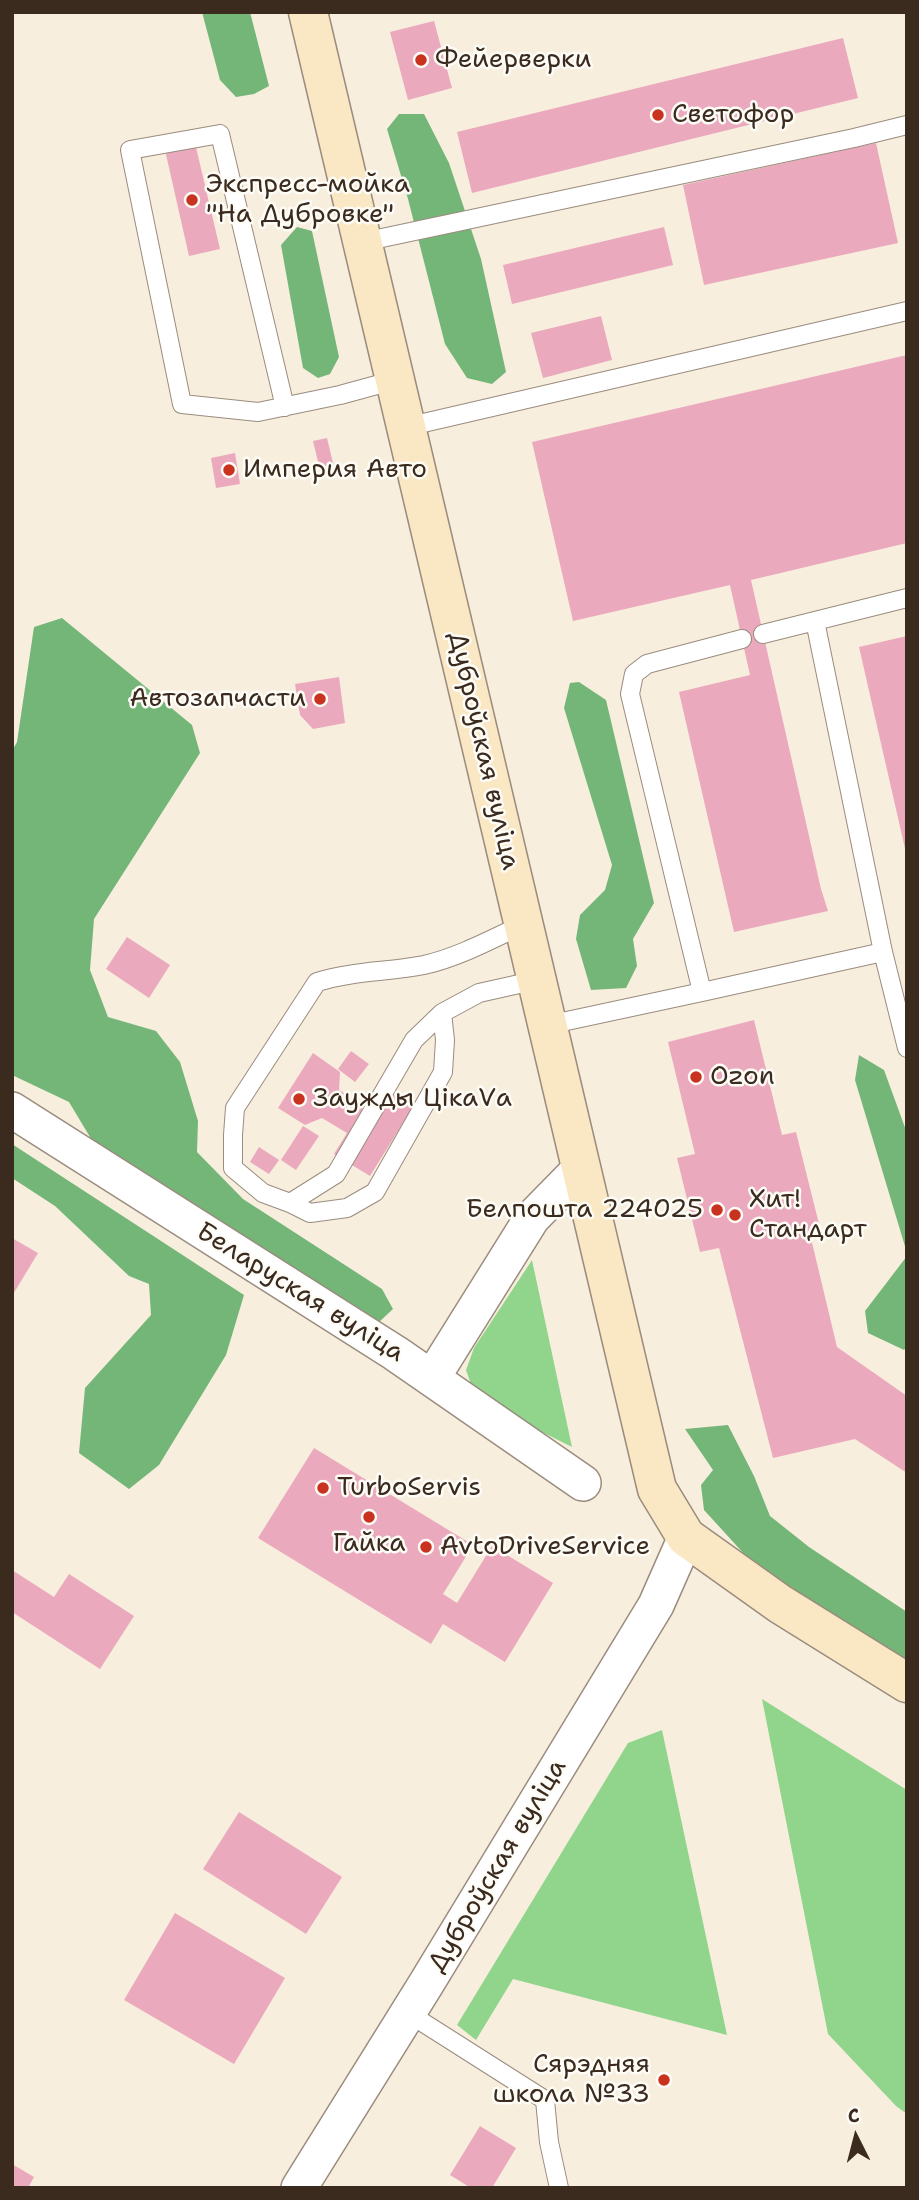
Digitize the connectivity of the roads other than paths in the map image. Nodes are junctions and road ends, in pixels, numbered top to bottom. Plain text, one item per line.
1 (309, 12) edge
2 (907, 125) edge
3 (363, 242) junction
4 (907, 311) edge
5 (395, 380) junction
6 (285, 407) junction
7 (406, 427) junction
8 (907, 598) edge
9 (815, 621) junction
10 (763, 634) dead end
11 (742, 639) dead end
12 (524, 924) junction
13 (883, 952) junction
14 (537, 980) junction
15 (702, 992) junction
16 (442, 1013) junction
17 (548, 1025) junction
18 (907, 1048) edge
19 (12, 1110) edge
20 (582, 1167) junction
21 (290, 1203) junction
22 (432, 1378) junction
23 (583, 1483) dead end
24 (686, 1537) junction
25 (907, 1683) edge
26 (408, 2013) junction
27 (299, 2188) edge
28 (559, 2188) edge

1 - 3 main road, Дуброўская вуліца
2 - 3 lane
3 - 5 main road, Дуброўская вуліца
4 - 7 lane
5 - 6 lane
5 - 7 main road, Дуброўская вуліца
6 - 6 lane
7 - 12 main road, Дуброўская вуліца
8 - 9 lane
9 - 10 lane
9 - 13 lane
11 - 15 lane
12 - 14 main road, Дуброўская вуліца
12 - 21 lane
13 - 15 lane
13 - 18 lane
14 - 16 lane
14 - 17 main road, Дуброўская вуліца
15 - 17 lane
16 - 21 lane
16 - 21 lane
17 - 20 main road, Дуброўская вуліца
19 - 22 street, Беларуская вуліца
20 - 22 street
20 - 24 main road, Дуброўская вуліца
22 - 23 street, Беларуская вуліца
24 - 25 main road
24 - 26 street, Дуброўская вуліца
26 - 27 street, Дуброўская вуліца
26 - 28 lane

